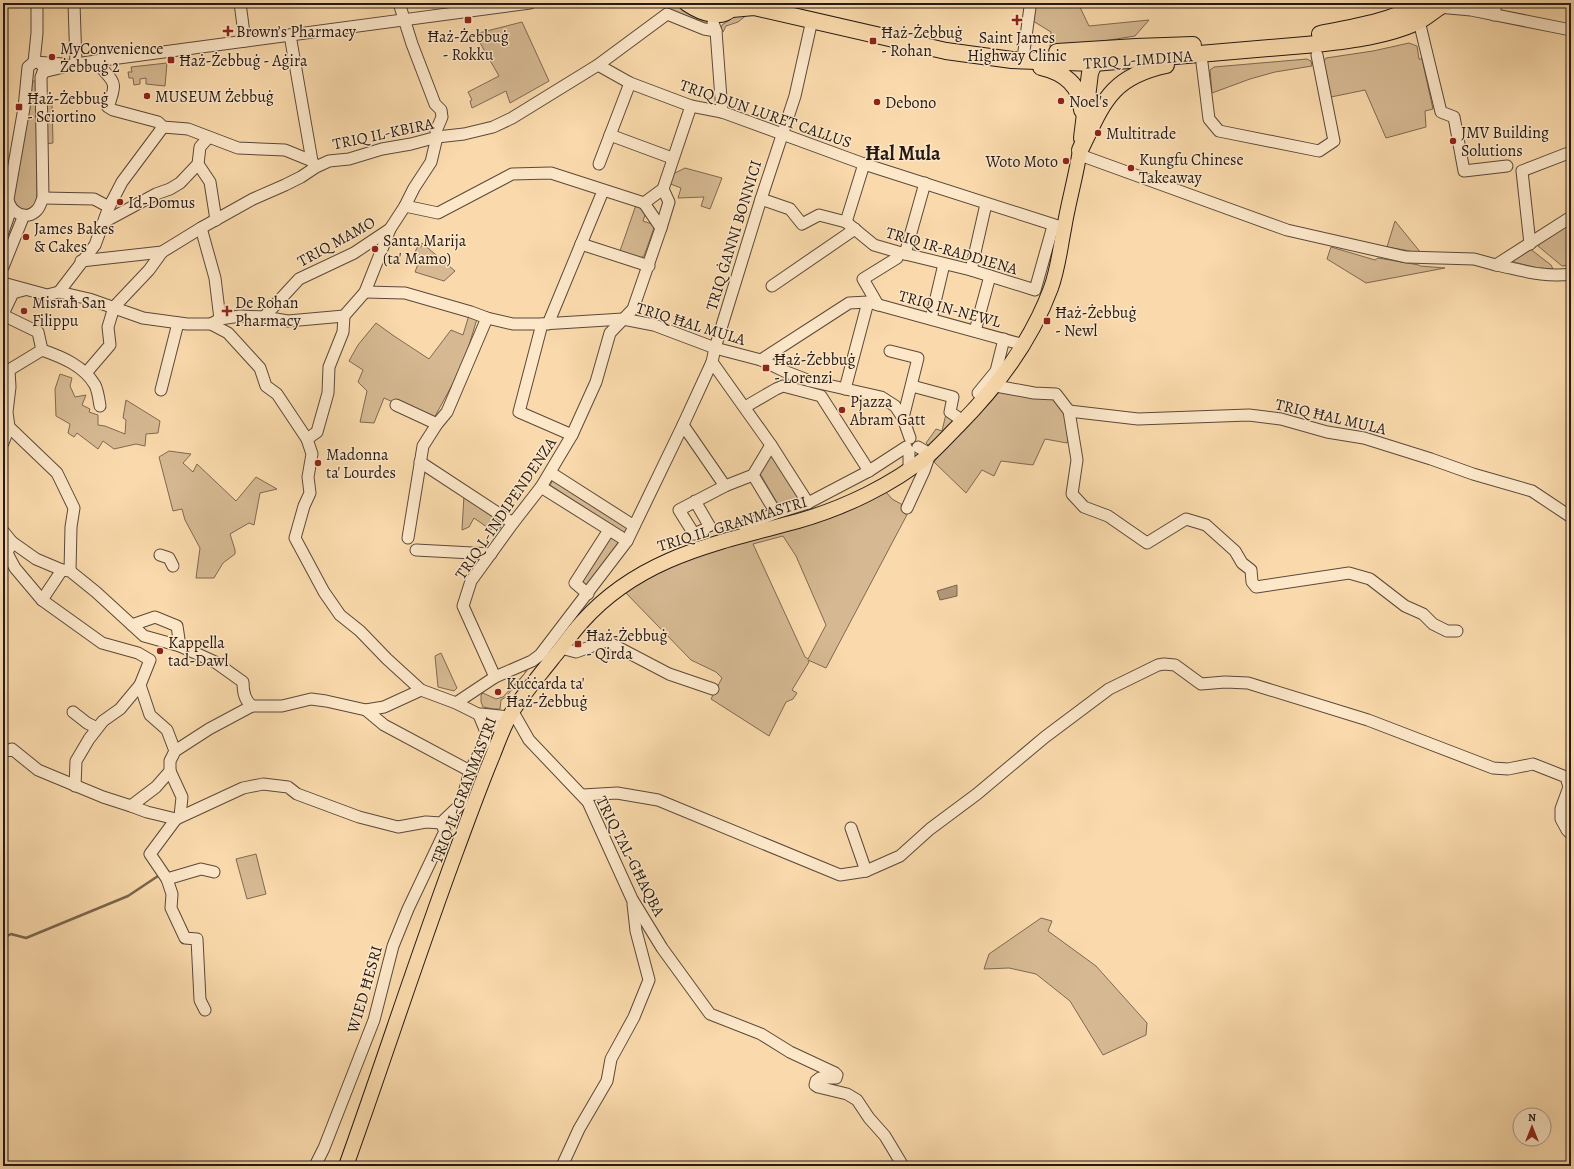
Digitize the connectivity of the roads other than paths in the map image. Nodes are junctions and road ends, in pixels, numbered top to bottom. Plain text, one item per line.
1 (37, 3) edge
2 (74, 3) edge
3 (240, 3) edge
4 (399, 3) edge
5 (530, 3) edge
6 (687, 3) edge
7 (782, 3) edge
8 (1028, 3) edge
9 (1421, 3) edge
10 (1496, 3) edge
11 (1442, 5) edge
12 (1469, 6) edge
13 (731, 8) edge
14 (709, 13) junction
15 (1494, 15) junction
16 (1571, 19) edge
17 (403, 20) junction
18 (812, 20) junction
19 (1413, 23) junction
20 (1567, 29) edge
21 (716, 31) junction
22 (290, 35) junction
23 (245, 40) junction
24 (1203, 44) junction
25 (1149, 53) junction
26 (1317, 55) junction
27 (1018, 56) junction
28 (96, 61) junction
29 (1202, 63) junction
30 (76, 64) junction
31 (598, 65) junction
32 (1094, 65) junction
33 (40, 69) junction
34 (630, 83) junction
35 (691, 106) junction
36 (722, 112) junction
37 (163, 127) junction
38 (782, 134) junction
39 (610, 135) junction
40 (437, 137) junction
41 (208, 138) junction
42 (1571, 152) edge
43 (1080, 153) junction
44 (672, 158) junction
45 (198, 164) junction
46 (314, 164) junction
47 (599, 164) dead end
48 (864, 164) junction
49 (1507, 166) dead end
50 (8, 167) edge
51 (925, 183) junction
52 (663, 189) junction
53 (603, 190) junction
54 (43, 198) junction
55 (761, 199) junction
56 (644, 203) junction
57 (986, 204) junction
58 (405, 206) junction
59 (109, 207) junction
60 (11, 209) junction
61 (24, 215) junction
62 (1571, 217) edge
63 (216, 220) junction
64 (104, 222) junction
65 (846, 222) junction
66 (1059, 227) junction
67 (201, 228) junction
68 (661, 228) junction
69 (390, 229) junction
70 (855, 230) junction
71 (3, 232) edge
72 (581, 244) junction
73 (1530, 244) junction
74 (162, 252) junction
75 (901, 256) junction
76 (81, 261) junction
77 (944, 264) junction
78 (1496, 265) junction
79 (649, 266) junction
80 (3, 267) edge
81 (971, 270) junction
82 (1571, 274) edge
83 (990, 276) junction
84 (3, 284) edge
85 (772, 286) dead end
86 (3, 287) edge
87 (24, 290) junction
88 (58, 292) junction
89 (364, 292) junction
90 (11, 297) junction
91 (873, 303) junction
92 (114, 307) junction
93 (3, 314) edge
94 (344, 316) junction
95 (264, 317) junction
96 (487, 318) junction
97 (622, 319) junction
98 (931, 319) junction
99 (215, 322) junction
100 (178, 323) junction
101 (545, 324) junction
102 (975, 331) junction
103 (1004, 339) junction
104 (1024, 345) junction
105 (715, 348) junction
106 (42, 350) junction
107 (890, 351) dead end
108 (761, 360) junction
109 (712, 362) junction
110 (6, 368) edge
111 (86, 373) junction
112 (912, 386) junction
113 (996, 386) junction
114 (846, 389) junction
115 (161, 390) dead end
116 (978, 393) dead end
117 (396, 405) dead end
118 (100, 406) dead end
119 (745, 407) junction
120 (5, 410) edge
121 (1069, 411) junction
122 (903, 418) junction
123 (963, 421) junction
124 (437, 424) junction
125 (683, 425) junction
126 (9, 427) junction
127 (572, 435) junction
128 (307, 439) junction
129 (3, 442) edge
130 (771, 445) junction
131 (915, 447) junction
132 (420, 462) junction
133 (909, 469) junction
134 (869, 471) junction
135 (551, 473) junction
136 (753, 475) junction
137 (725, 486) junction
138 (541, 487) junction
139 (699, 500) dead end
140 (808, 503) junction
141 (907, 508) dead end
142 (776, 513) junction
143 (1571, 517) edge
144 (513, 523) junction
145 (634, 526) junction
146 (744, 526) dead end
147 (609, 530) junction
148 (3, 532) edge
149 (408, 538) dead end
150 (627, 541) junction
151 (12, 542) junction
152 (416, 550) dead end
153 (491, 554) junction
154 (160, 555) dead end
155 (173, 566) dead end
156 (66, 571) junction
157 (588, 594) junction
158 (42, 600) junction
159 (132, 625) junction
160 (1457, 631) dead end
161 (144, 636) junction
162 (180, 646) junction
163 (561, 648) junction
164 (138, 653) junction
165 (495, 677) junction
166 (140, 685) junction
167 (713, 689) dead end
168 (421, 690) junction
169 (456, 703) junction
170 (252, 706) junction
171 (366, 710) junction
172 (73, 712) dead end
173 (478, 714) junction
174 (511, 715) junction
175 (97, 728) junction
176 (503, 731) junction
177 (3, 752) edge
178 (175, 752) junction
179 (170, 771) junction
180 (470, 771) junction
181 (75, 786) junction
182 (585, 799) junction
183 (131, 806) junction
184 (178, 817) junction
185 (441, 823) junction
186 (850, 828) dead end
187 (1571, 834) edge
188 (866, 871) junction
189 (214, 872) dead end
190 (167, 879) junction
191 (632, 899) junction
192 (205, 1010) dead end
193 (315, 1166) edge
194 (346, 1166) edge
195 (562, 1166) edge
196 (903, 1166) edge

1 - 33 street
2 - 30 street
3 - 23 street
4 - 17 street, TRIQ MAMO
5 - 17 street
6 - 14 highway, TRIQ L-IMDINA
7 - 27 highway, TRIQ L-IMDINA
8 - 27 street
9 - 24 highway, TRIQ L-IMDINA
10 - 15 street
11 - 12 street
11 - 19 highway, TRIQ L-IMDINA
12 - 15 street
13 - 14 highway, TRIQ L-IMDINA
13 - 18 highway, TRIQ L-IMDINA
13 - 21 street
14 - 21 street
15 - 20 street
16 - 20 street
17 - 22 street
17 - 40 street, TRIQ MAMO
18 - 27 highway, TRIQ L-IMDINA
18 - 38 street, TRIQ ĠANNI BONNICI
19 - 25 highway, TRIQ L-IMDINA
19 - 26 highway
19 - 49 street
21 - 31 street, TRIQ IL-KBIRA
21 - 36 street
22 - 23 street
22 - 46 street
23 - 28 street
24 - 25 highway, TRIQ L-IMDINA
24 - 32 highway
25 - 27 highway, TRIQ L-IMDINA
25 - 32 highway, TRIQ L-IMDINA
25 - 43 highway
26 - 29 highway
26 - 29 street
27 - 32 highway, TRIQ L-IMDINA
27 - 43 highway
28 - 30 street
28 - 37 street
29 - 43 highway
30 - 33 street
31 - 34 street, TRIQ DUN LURET CALLUS
31 - 40 street, TRIQ IL-KBIRA
32 - 43 highway
33 - 50 street
33 - 54 street
34 - 35 street, TRIQ DUN LURET CALLUS
34 - 39 street
35 - 36 street, TRIQ DUN LURET CALLUS
35 - 44 street
36 - 38 street, TRIQ DUN LURET CALLUS
37 - 41 street
37 - 59 street
38 - 48 street, TRIQ DUN LURET CALLUS
38 - 55 street, TRIQ ĠANNI BONNICI
39 - 44 street
39 - 47 street
40 - 46 street, TRIQ IL-KBIRA
40 - 58 street, TRIQ MAMO
41 - 45 street
41 - 46 street
42 - 73 street
43 - 66 main road, TRIQ IL-GRANMASTRI
43 - 78 street
44 - 52 street
45 - 63 street
45 - 64 street
46 - 63 street, TRIQ IL-KBIRA
48 - 51 street, TRIQ DUN LURET CALLUS
48 - 65 street
50 - 60 street
51 - 57 street, TRIQ DUN LURET CALLUS
51 - 75 street
52 - 56 street
52 - 68 street, TRIQ L-INDIPENDENZA
53 - 56 street
53 - 58 street
53 - 72 street
54 - 59 street
54 - 61 street
55 - 65 street, TRIQ IR-RADDIENA
55 - 105 street, TRIQ ĠANNI BONNICI
56 - 68 street
57 - 66 street, TRIQ DUN LURET CALLUS
57 - 81 street
58 - 69 street, TRIQ MAMO
59 - 64 street
60 - 61 street
60 - 71 street
61 - 80 street
62 - 73 street
63 - 67 street, TRIQ IL-KBIRA
64 - 76 street
65 - 70 street, TRIQ IR-RADDIENA
66 - 83 street, TRIQ IR-RADDIENA
66 - 104 main road, TRIQ IL-GRANMASTRI
67 - 74 street, TRIQ IL-KBIRA
67 - 99 street
68 - 79 street, TRIQ L-INDIPENDENZA
69 - 89 street, TRIQ MAMO
69 - 95 street, TRIQ MAMO
70 - 75 street, TRIQ IR-RADDIENA
70 - 85 street
72 - 79 street
72 - 101 street
73 - 78 street
74 - 76 street, TRIQ IL-KBIRA
74 - 92 street
75 - 77 street, TRIQ IR-RADDIENA
75 - 91 street
76 - 88 street
77 - 81 street, TRIQ IR-RADDIENA
77 - 98 street
78 - 82 street
79 - 97 street, TRIQ L-INDIPENDENZA
81 - 83 street, TRIQ IR-RADDIENA
83 - 102 street
84 - 87 street
86 - 90 street
87 - 88 street
87 - 90 street
88 - 92 street
89 - 94 street, TRIQ MAMO
89 - 96 street, TRIQ ĦAL MULA
90 - 93 street
91 - 98 street, TRIQ IN-NEWL
91 - 108 street, TRIQ IN-NEWL
91 - 114 street
92 - 100 street
92 - 111 street
93 - 106 street
94 - 95 street
94 - 128 street
95 - 99 street
96 - 101 street, TRIQ ĦAL MULA
96 - 124 street
97 - 101 street, TRIQ ĦAL MULA
97 - 105 street, TRIQ ĦAL MULA
97 - 127 street, TRIQ L-INDIPENDENZA
98 - 102 street, TRIQ IN-NEWL
99 - 100 street
99 - 128 street
100 - 115 street
101 - 127 street
102 - 103 street, TRIQ IN-NEWL
103 - 104 street, TRIQ IN-NEWL
103 - 116 street
104 - 113 main road, TRIQ IL-GRANMASTRI
105 - 108 street, TRIQ ĦAL MULA
105 - 109 street, TRIQ ĠANNI BONNICI
106 - 110 street
106 - 111 street
107 - 112 street
108 - 114 street, TRIQ ĦAL MULA
109 - 119 street
109 - 125 street, TRIQ ĠANNI BONNICI
110 - 120 street
111 - 118 street
112 - 122 street
112 - 123 street
113 - 121 street
113 - 123 main road, TRIQ IL-GRANMASTRI
114 - 122 street, TRIQ ĦAL MULA
117 - 124 street
119 - 130 street
119 - 134 street
120 - 126 street
121 - 143 street, TRIQ ĦAL MULA
121 - 160 street
122 - 131 street, TRIQ ĦAL MULA
123 - 131 main road, TRIQ IL-GRANMASTRI
124 - 132 street
125 - 137 street
125 - 145 street, TRIQ ĠANNI BONNICI
126 - 129 street
126 - 156 street
127 - 135 street, TRIQ L-INDIPENDENZA
128 - 168 street
130 - 136 street
130 - 140 street
131 - 133 main road, TRIQ IL-GRANMASTRI
131 - 133 street, TRIQ ĦAL MULA
131 - 134 street
131 - 141 street
132 - 144 street
132 - 149 street
133 - 163 main road, TRIQ IL-GRANMASTRI
134 - 140 street
135 - 138 street, TRIQ L-INDIPENDENZA
135 - 145 street
136 - 137 street
136 - 142 street
137 - 139 street
138 - 144 street, TRIQ L-INDIPENDENZA
138 - 147 street
140 - 142 street
142 - 146 street
144 - 153 street, TRIQ L-INDIPENDENZA
145 - 150 street, TRIQ ĠANNI BONNICI
147 - 150 street
147 - 157 street
148 - 151 street
150 - 157 street, TRIQ ĠANNI BONNICI
151 - 156 street
151 - 158 street
152 - 153 street
153 - 165 street, TRIQ L-INDIPENDENZA
154 - 155 street
156 - 158 street
156 - 159 street
157 - 165 street, TRIQ ĠANNI BONNICI
158 - 164 street
159 - 161 street
159 - 162 street
161 - 162 street
161 - 164 street
162 - 170 street
163 - 167 street
163 - 174 main road, TRIQ IL-GRANMASTRI
164 - 166 street
165 - 169 street, TRIQ ĠANNI BONNICI
166 - 175 street
166 - 178 street
168 - 169 street
168 - 171 street
169 - 173 street
170 - 171 street
170 - 178 street
171 - 180 street
172 - 175 street
173 - 174 street
173 - 176 street
173 - 180 street
174 - 176 main road, TRIQ IL-GRANMASTRI
174 - 182 street, TRIQ TAL-GĦAQBA
175 - 181 street
176 - 194 main road, TRIQ IL-GRANMASTRI
177 - 181 street
178 - 179 street
179 - 183 street
179 - 184 street
180 - 185 street
181 - 183 street
182 - 188 street
182 - 191 street, TRIQ TAL-GĦAQBA
183 - 184 street
184 - 185 street
184 - 190 street
185 - 193 street, WIED ĦESRI
186 - 188 street
187 - 188 street
189 - 190 street
190 - 192 street
191 - 195 street
191 - 196 street, TRIQ TAL-GĦAQBA

